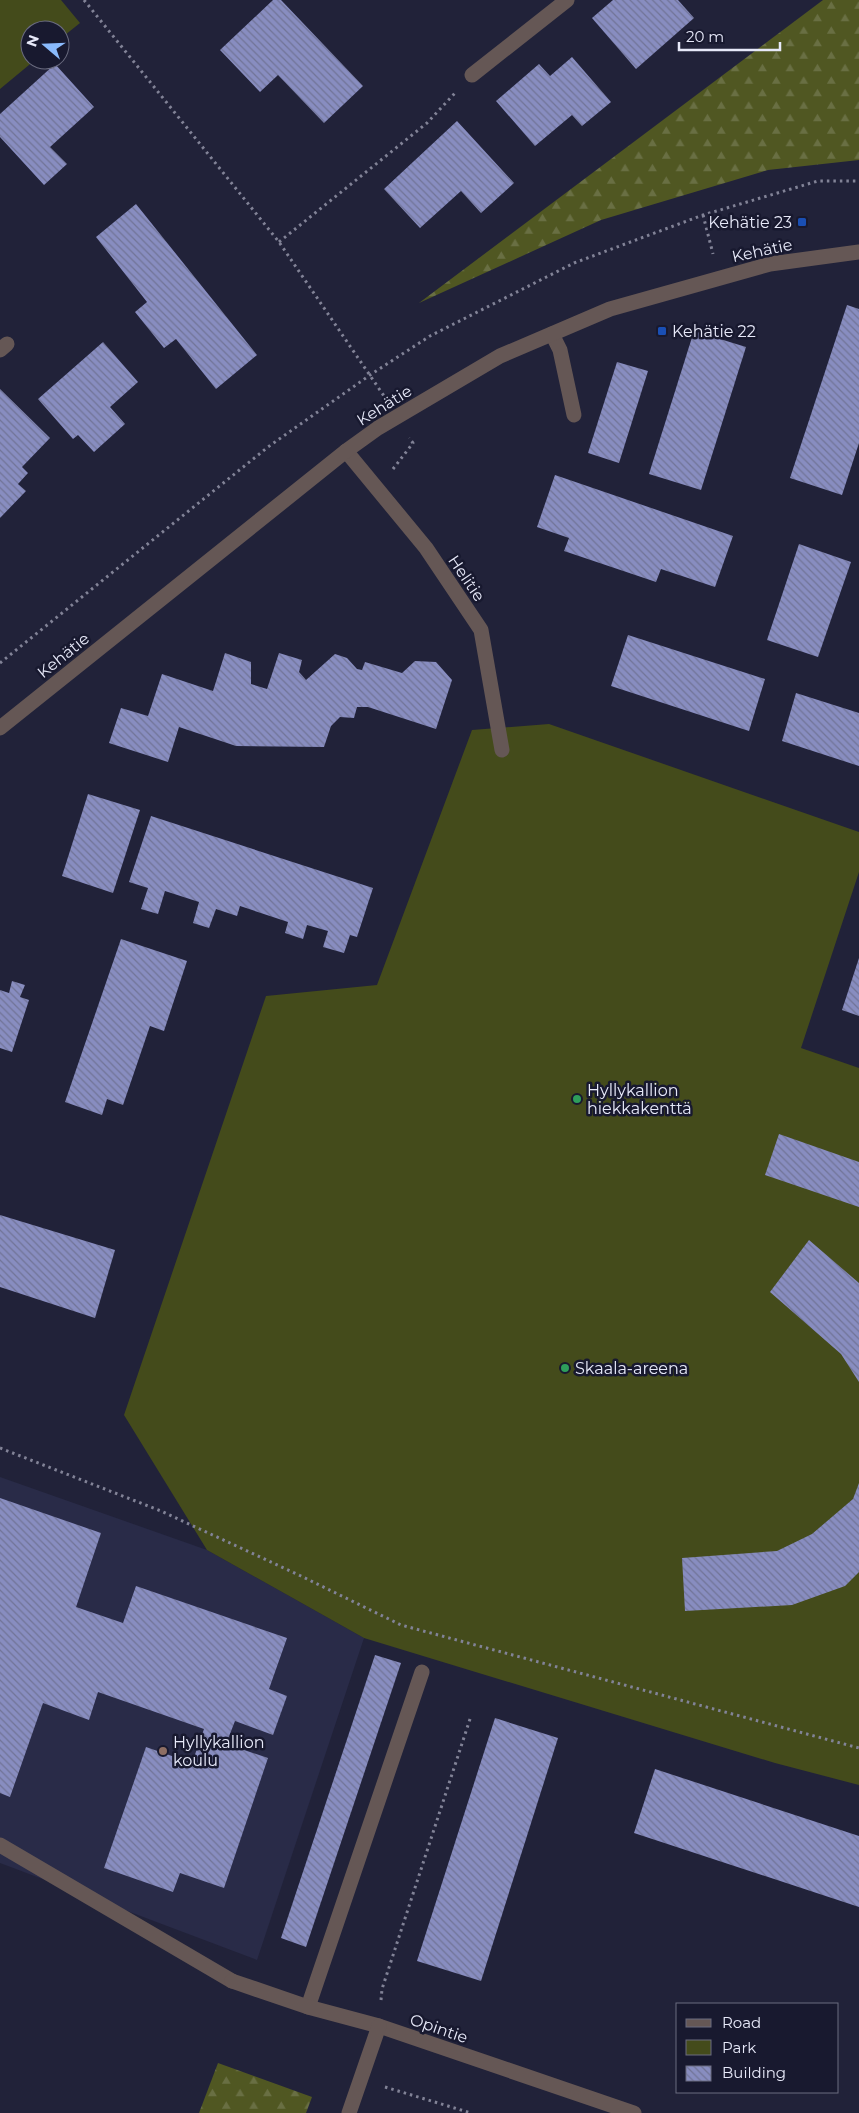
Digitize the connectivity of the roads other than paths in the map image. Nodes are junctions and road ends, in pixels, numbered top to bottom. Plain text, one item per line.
1 (566, 0) edge
2 (472, 75) road end
3 (859, 252) edge
4 (552, 334) junction
5 (574, 415) dead end
6 (346, 451) junction
7 (0, 728) edge
8 (502, 750) dead end
9 (422, 1672) dead end
10 (0, 1845) edge
11 (308, 2007) junction
12 (379, 2026) junction
13 (349, 2113) edge
14 (634, 2113) edge

1 - 2 street
3 - 4 street, Kehätie
4 - 5 street
4 - 6 street, Kehätie
6 - 7 street, Kehätie
6 - 8 street, Helitie
9 - 11 street
10 - 11 street, Opintie
11 - 12 street, Opintie
12 - 13 street
12 - 14 street, Opintie

